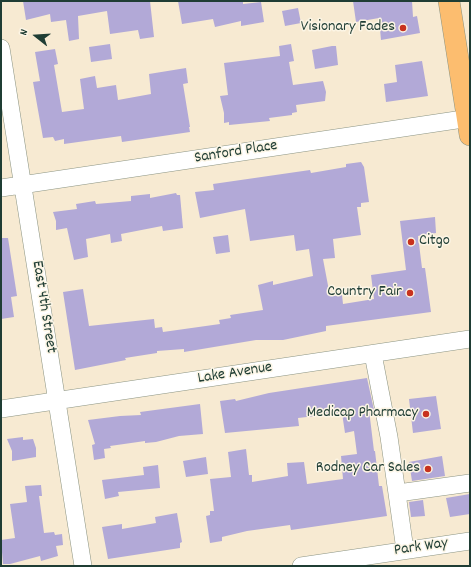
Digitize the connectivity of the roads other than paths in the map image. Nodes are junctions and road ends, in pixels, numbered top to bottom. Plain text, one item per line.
1 (449, 1) edge
2 (1, 48) edge
3 (466, 78) edge
4 (469, 124) edge
5 (23, 185) junction
6 (1, 188) edge
7 (470, 339) edge
8 (373, 354) junction
9 (58, 400) junction
10 (1, 409) edge
11 (470, 483) edge
12 (398, 493) junction
13 (470, 541) edge
14 (405, 550) junction
15 (84, 566) edge
16 (300, 566) edge

1 - 3 main road
2 - 5 street, East 4th Street
3 - 4 main road
4 - 5 street, Sanford Place
5 - 6 street, Sanford Place
5 - 9 street, East 4th Street
7 - 8 street, Lake Avenue
8 - 9 street, Lake Avenue
8 - 12 street
9 - 10 street, Lake Avenue
9 - 15 street, East 4th Street
11 - 12 street
12 - 14 street
13 - 14 street, Park Way
14 - 16 street, Park Way

